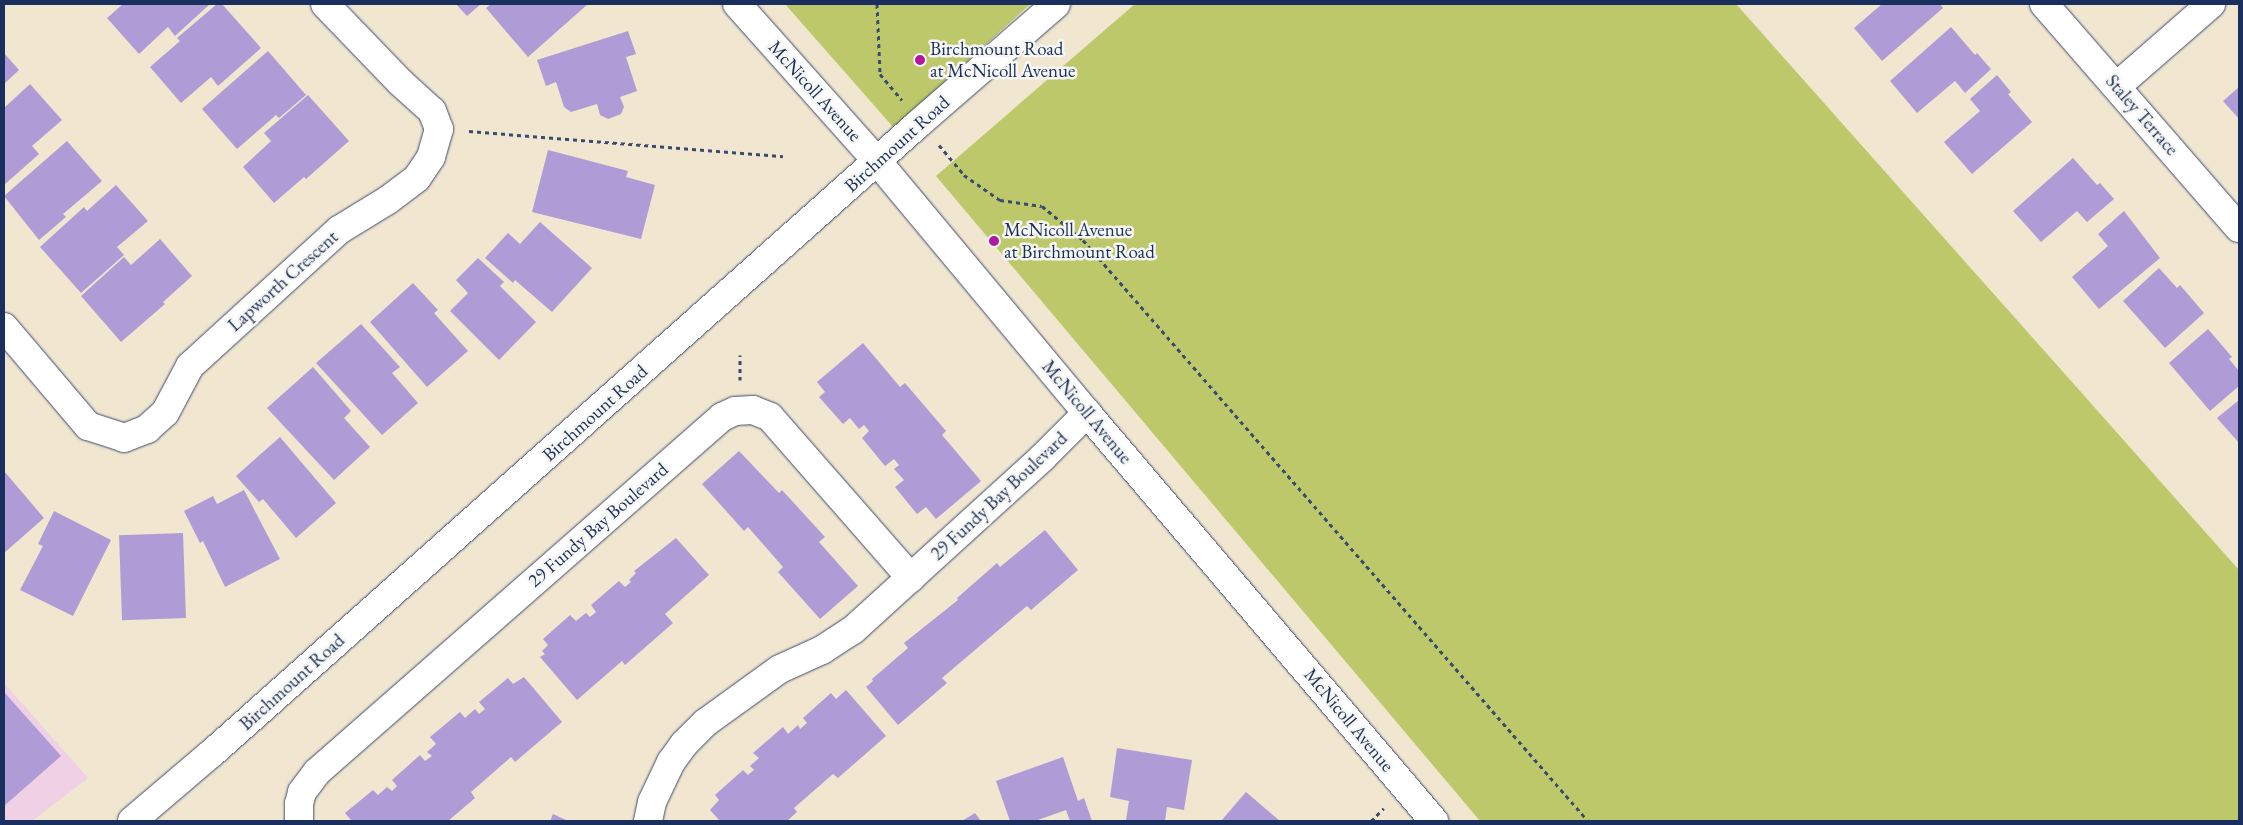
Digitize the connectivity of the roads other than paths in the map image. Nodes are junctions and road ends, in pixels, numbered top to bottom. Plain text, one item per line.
1 (325, 4) edge
2 (738, 4) edge
3 (1056, 4) edge
4 (2044, 4) edge
5 (2210, 4) edge
6 (2117, 86) junction
7 (877, 162) junction
8 (2239, 228) edge
9 (4, 328) edge
10 (1087, 414) junction
11 (911, 578) junction
12 (132, 821) edge
13 (299, 821) edge
14 (648, 821) edge
15 (1434, 821) edge

1 - 9 main road, Lapworth Crescent
2 - 7 main road, McNicoll Avenue
3 - 7 main road, Birchmount Road
4 - 6 main road, Staley Terrace
5 - 6 main road
6 - 8 main road, Staley Terrace
7 - 10 main road, McNicoll Avenue
7 - 12 main road, Birchmount Road
10 - 11 main road, 29 Fundy Bay Boulevard
10 - 15 main road, McNicoll Avenue
11 - 13 main road, 29 Fundy Bay Boulevard
11 - 14 main road, 29 Fundy Bay Boulevard

